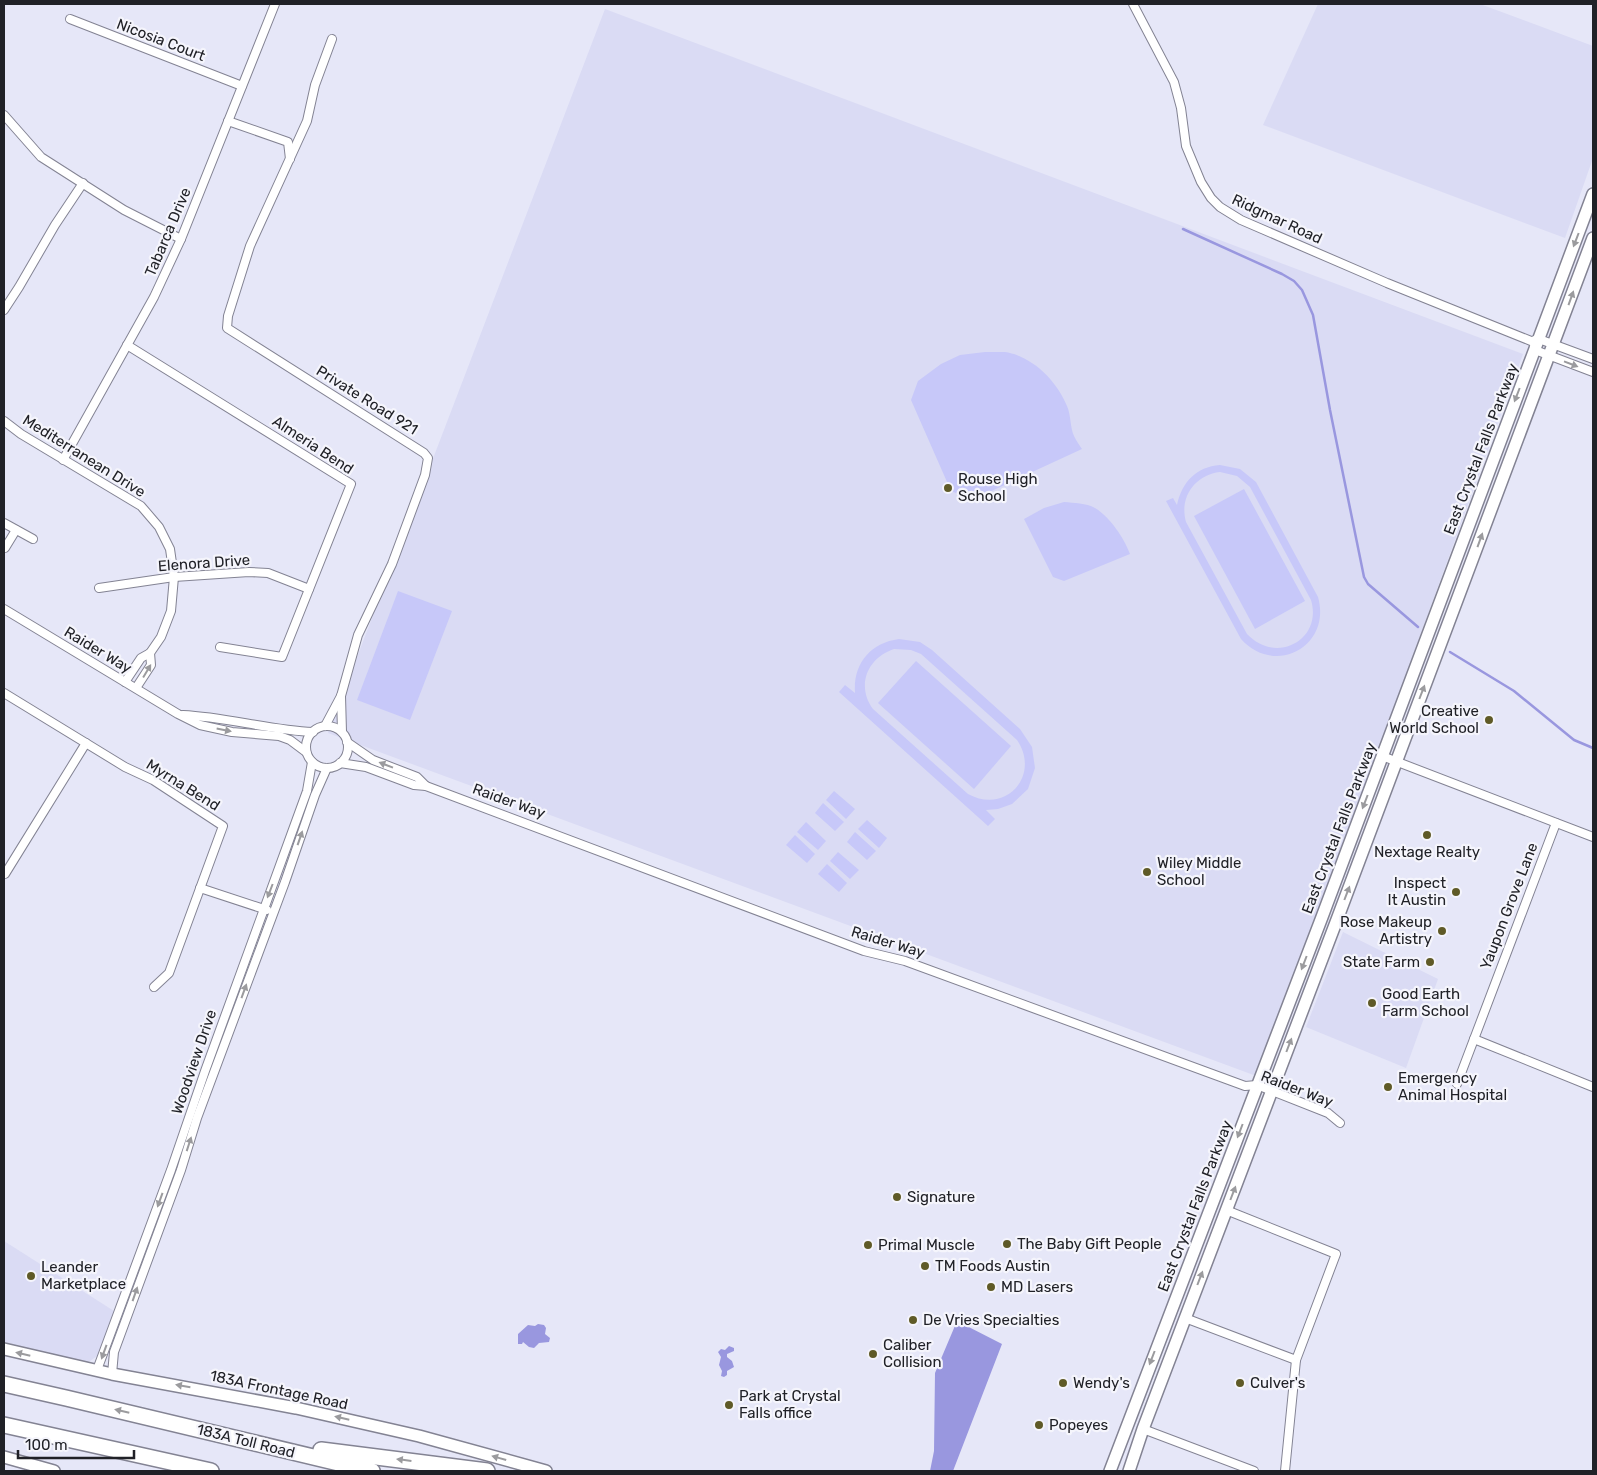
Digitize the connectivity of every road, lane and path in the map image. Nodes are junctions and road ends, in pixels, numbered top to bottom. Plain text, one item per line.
1 (275, 4) edge
2 (1132, 4) edge
3 (70, 20) dead end
4 (332, 39) dead end
5 (242, 86) junction
6 (4, 115) edge
7 (228, 121) junction
8 (290, 160) junction
9 (83, 183) junction
10 (1593, 194) edge
11 (1593, 238) edge
12 (181, 239) junction
13 (4, 310) edge
14 (1535, 343) junction
15 (127, 345) junction
16 (1552, 350) junction
17 (1593, 359) edge
18 (1593, 372) edge
19 (4, 421) edge
20 (63, 460) junction
21 (4, 523) edge
22 (16, 530) junction
23 (33, 539) dead end
24 (5, 548) dead end
25 (174, 577) junction
26 (98, 588) dead end
27 (309, 588) junction
28 (1444, 592) junction
29 (1460, 594) junction
30 (4, 609) edge
31 (220, 647) dead end
32 (150, 653) junction
33 (125, 682) junction
34 (136, 688) junction
35 (4, 693) edge
36 (341, 696) junction
37 (178, 714) junction
38 (325, 726) junction
39 (312, 732) junction
40 (342, 732) junction
41 (347, 742) junction
42 (86, 743) junction
43 (306, 752) junction
44 (1382, 756) junction
45 (1396, 761) junction
46 (312, 762) junction
47 (340, 764) junction
48 (327, 768) junction
49 (426, 786) junction
50 (1556, 823) junction
51 (1593, 837) edge
52 (4, 874) edge
53 (200, 888) junction
54 (263, 909) junction
55 (274, 913) junction
56 (1322, 917) junction
57 (1336, 922) junction
58 (154, 987) dead end
59 (1474, 1039) junction
60 (1457, 1084) dead end
61 (1258, 1085) junction
62 (1593, 1087) edge
63 (1271, 1090) junction
64 (1340, 1123) dead end
65 (1212, 1205) junction
66 (1226, 1210) junction
67 (1170, 1313) junction
68 (1185, 1318) junction
69 (4, 1349) edge
70 (1296, 1360) junction
71 (96, 1370) junction
72 (112, 1374) junction
73 (4, 1384) edge
74 (4, 1425) edge
75 (1143, 1429) junction
76 (254, 1443) junction
77 (4, 1457) edge
78 (54, 1471) edge
79 (211, 1471) edge
80 (372, 1471) edge
81 (487, 1471) edge
82 (546, 1471) edge
83 (1110, 1471) edge
84 (1129, 1471) edge
85 (1254, 1471) edge
86 (1285, 1471) edge

1 - 5 street, Tabarca Drive
2 - 14 street, Ridgmar Road
3 - 5 street, Nicosia Court
4 - 8 street, Private Road 921
5 - 7 street, Tabarca Drive
6 - 9 street
7 - 8 street
7 - 12 street, Tabarca Drive
8 - 36 street, Private Road 921
9 - 12 street
9 - 13 street
10 -> 14 main road, East Crystal Falls Parkway
16 -> 11 main road, East Crystal Falls Parkway
12 - 15 street, Tabarca Drive
14 - 16 street
14 - 16 street
14 -> 28 main road, East Crystal Falls Parkway
15 - 20 street, Tabarca Drive
15 - 27 street, Almeria Bend
16 - 17 street
16 -> 18 street
29 -> 16 main road, East Crystal Falls Parkway
19 - 20 street, Mediterranean Drive
20 - 25 street, Mediterranean Drive
21 - 22 street
22 - 23 street
22 - 24 street
25 - 26 street, Elenora Drive
25 - 27 street, Elenora Drive
25 - 32 street, Mediterranean Drive
27 - 31 street, Almeria Bend
28 - 29 main road
28 - 44 main road, East Crystal Falls Parkway
45 -> 29 main road, East Crystal Falls Parkway
30 - 33 street, Raider Way
32 - 33 street
34 -> 32 street
33 - 34 street, Raider Way
34 - 37 street, Raider Way
35 - 42 street, Myrna Bend
36 - 38 street, Private Road 921
36 - 40 street, Private Road 921
37 - 39 street, Raider Way
37 -> 43 street, Raider Way
38 - 39 street
38 - 40 street
39 - 43 street
40 - 41 street
41 - 47 street
49 -> 41 street, Raider Way
42 - 52 street
42 - 53 street, Myrna Bend
43 - 46 street
44 - 45 street
44 -> 56 main road, East Crystal Falls Parkway
45 - 50 street
57 -> 45 main road, East Crystal Falls Parkway
46 - 48 street
46 -> 54 street, Woodview Drive
47 - 48 street
47 - 49 street, Raider Way
55 -> 48 street, Woodview Drive
49 - 61 street, Raider Way
50 - 51 street
50 - 59 street, Yaupon Grove Lane
53 - 54 street
53 - 58 street, Myrna Bend
54 - 55 street
54 -> 71 street, Woodview Drive
72 -> 55 street, Woodview Drive
56 - 57 main road
56 -> 61 main road, East Crystal Falls Parkway
63 -> 57 main road, East Crystal Falls Parkway
59 - 60 street, Yaupon Grove Lane
59 - 62 street
61 - 63 street, Raider Way
61 -> 65 main road, East Crystal Falls Parkway
63 - 64 street, Raider Way
66 -> 63 main road, East Crystal Falls Parkway
65 - 66 main road
65 - 67 main road, East Crystal Falls Parkway
68 -> 66 main road, East Crystal Falls Parkway
66 - 70 street
67 - 68 main road
67 -> 83 main road, East Crystal Falls Parkway
68 - 70 street
68 - 75 main road, East Crystal Falls Parkway
71 -> 69 main road, 183A Frontage Road
70 - 86 street
71 - 72 main road, 183A Frontage Road
82 -> 72 main road, 183A Frontage Road
76 -> 73 highway, 183A Toll Road
74 - 79 highway
75 - 84 main road, East Crystal Falls Parkway
75 - 85 street
76 - 80 highway, 183A Toll Road
81 -> 76 highway
77 - 78 main road

